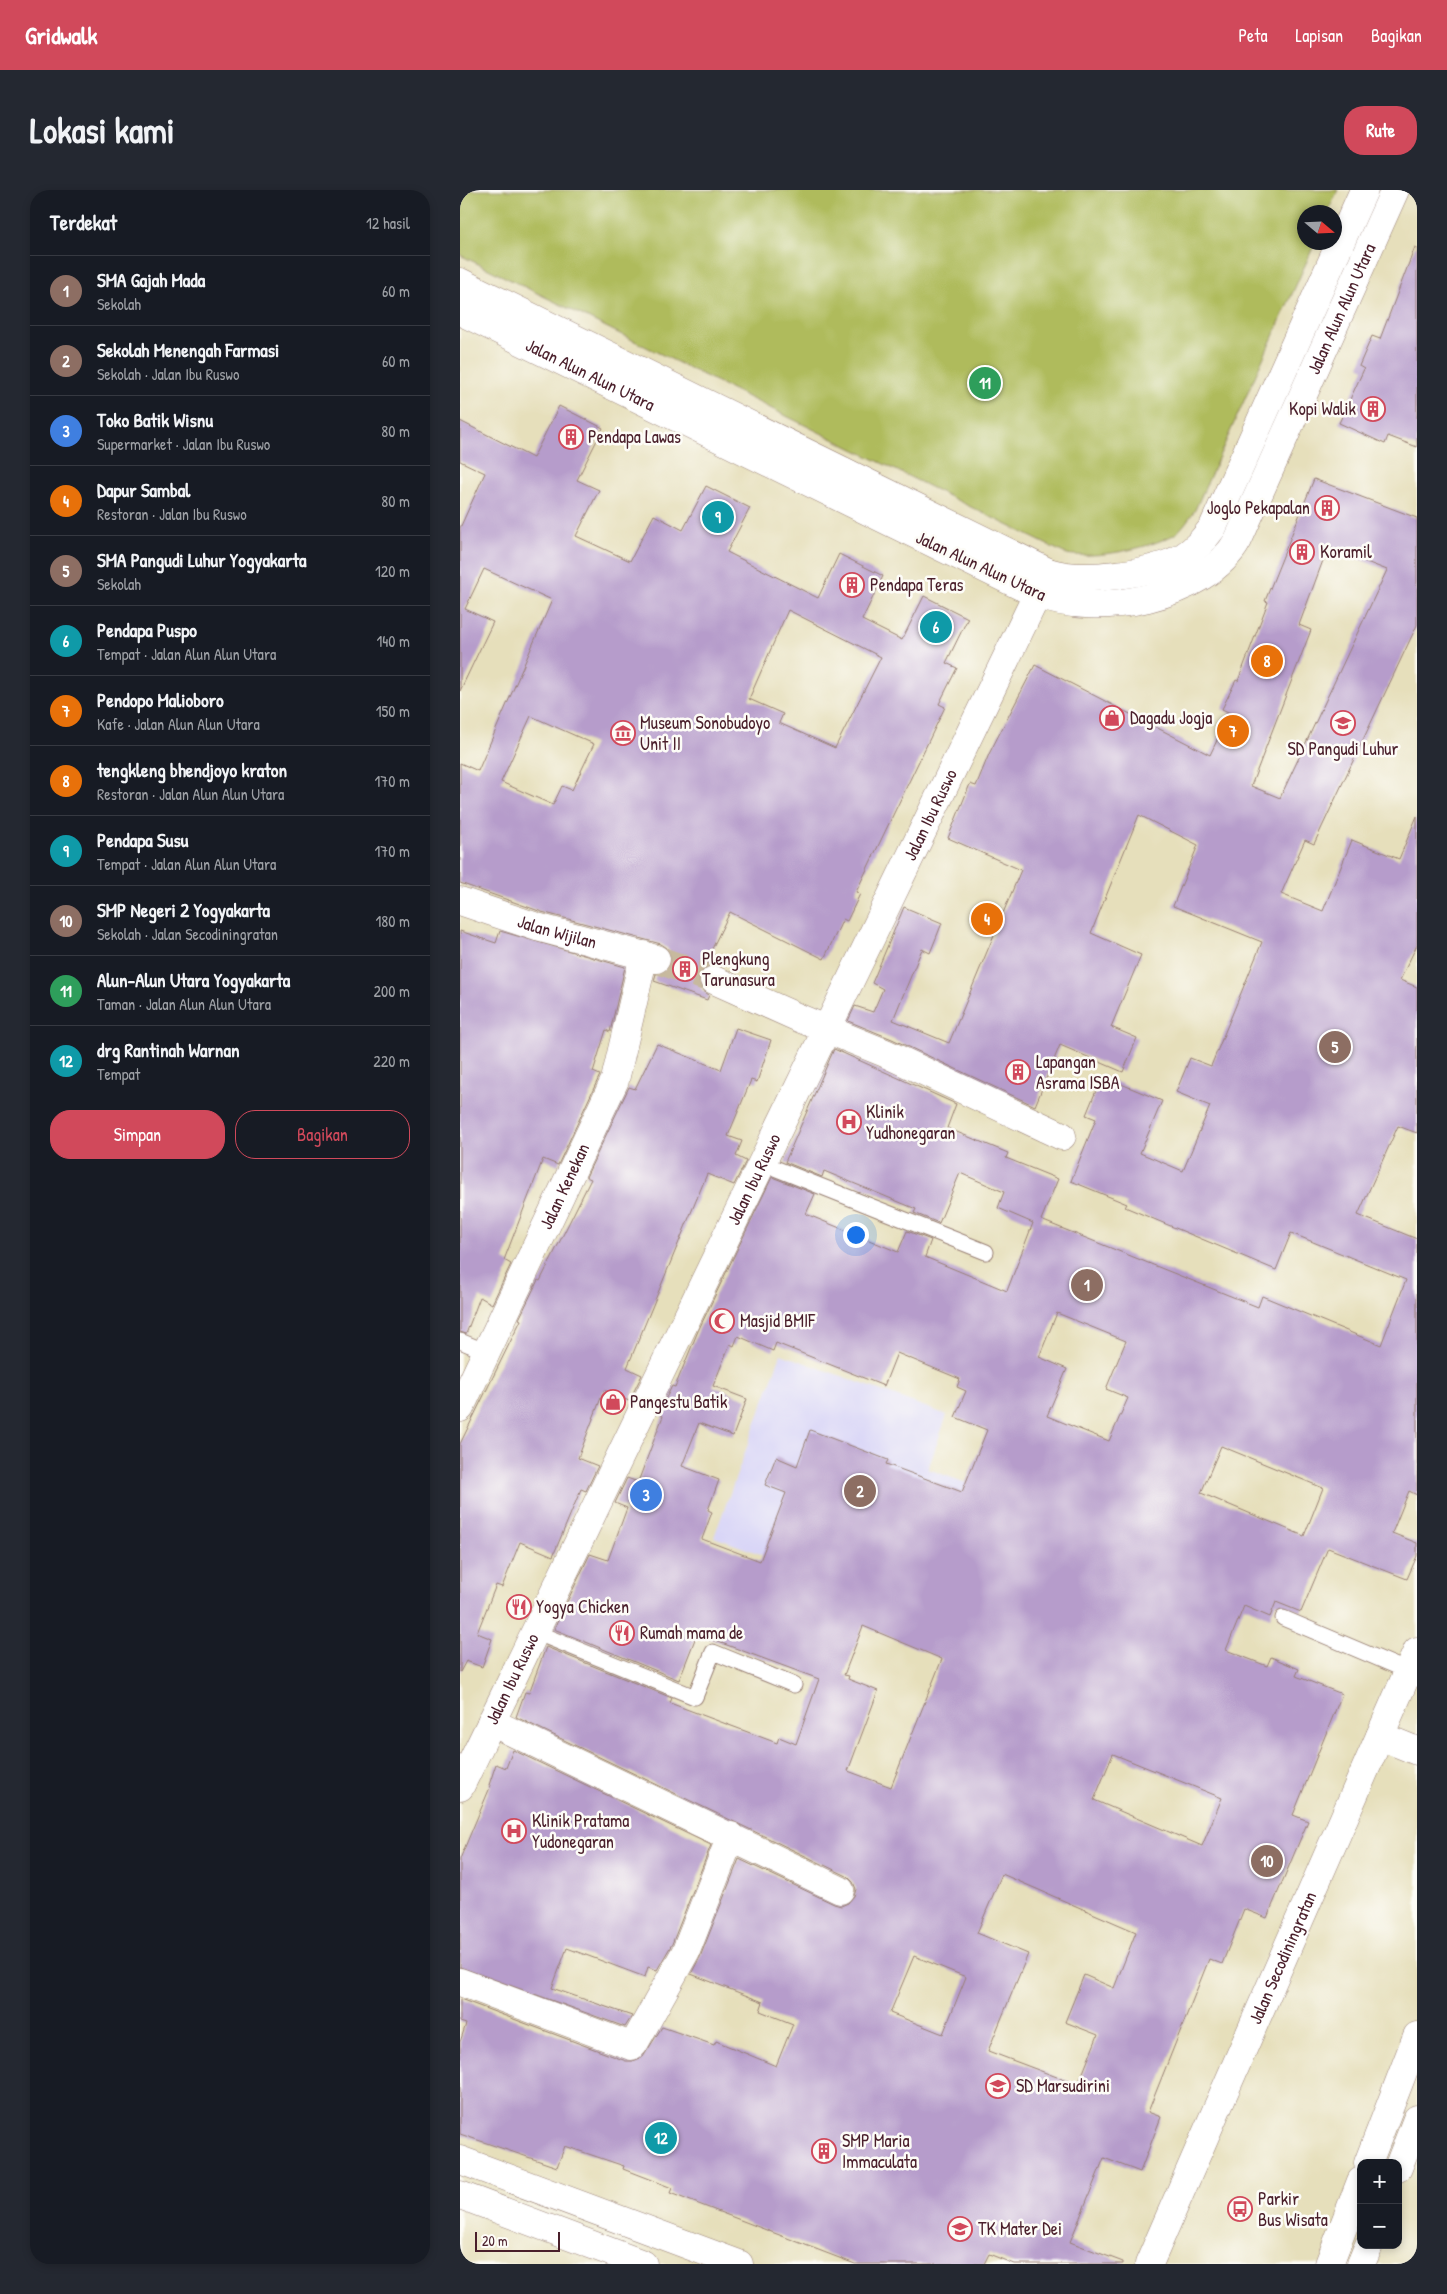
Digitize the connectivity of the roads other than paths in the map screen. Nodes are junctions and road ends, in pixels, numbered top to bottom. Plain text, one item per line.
1 (1364, 190) edge
2 (1395, 190) edge
3 (1409, 190) edge
4 (1417, 194) edge
5 (460, 282) edge
6 (460, 311) edge
7 (1282, 372) junction
8 (1308, 384) junction
9 (710, 420) junction
10 (1043, 583) junction
11 (460, 901) edge
12 (650, 957) joint
13 (714, 980) tunnel mouth
14 (826, 1030) junction
15 (1062, 1136) dead end
16 (762, 1163) junction
17 (986, 1252) dead end
18 (460, 1341) edge
19 (487, 1352) junction
20 (460, 1408) edge
21 (1283, 1618) dead end
22 (535, 1632) junction
23 (1413, 1661) edge
24 (794, 1686) dead end
25 (491, 1722) junction
26 (1380, 1736) junction
27 (1417, 1751) edge
28 (460, 1787) edge
29 (730, 1836) junction
30 (840, 1890) dead end
31 (460, 1982) edge
32 (1417, 2036) edge
33 (1417, 2119) edge
34 (1370, 2159) edge
35 (1401, 2159) edge
36 (460, 2160) edge
37 (1357, 2191) edge
38 (460, 2196) edge
39 (1367, 2249) edge
40 (643, 2264) edge
41 (738, 2264) edge
42 (1148, 2264) edge
43 (1328, 2264) edge
44 (1361, 2264) edge

1 - 7 street, Jalan Alun Alun Utara
2 - 8 street, Jalan Alun Alun Utara
3 - 4 street
5 - 9 street, Jalan Alun Alun Utara
6 - 9 street, Jalan Alun Alun Utara
7 - 8 street
7 - 10 street, Jalan Alun Alun Utara
8 - 10 street, Jalan Alun Alun Utara
9 - 10 street, Jalan Alun Alun Utara
10 - 14 street, Jalan Ibu Ruswo
11 - 12 street, Jalan Wijilan
12 - 19 street, Jalan Kenekan
13 - 14 street
14 - 15 street
14 - 16 street, Jalan Ibu Ruswo
16 - 17 lane
16 - 22 street, Jalan Ibu Ruswo
18 - 19 lane
19 - 20 street, Jalan Kenekan
21 - 23 lane
22 - 24 lane
22 - 25 street, Jalan Ibu Ruswo
23 - 26 street, Jalan Secodiningratan
25 - 28 street, Jalan Ibu Ruswo
25 - 29 street
26 - 27 street
26 - 42 street, Jalan Secodiningratan
29 - 30 street
29 - 31 street
32 - 34 street
33 - 35 street
36 - 41 street
37 - 43 street
38 - 40 street
39 - 44 street

